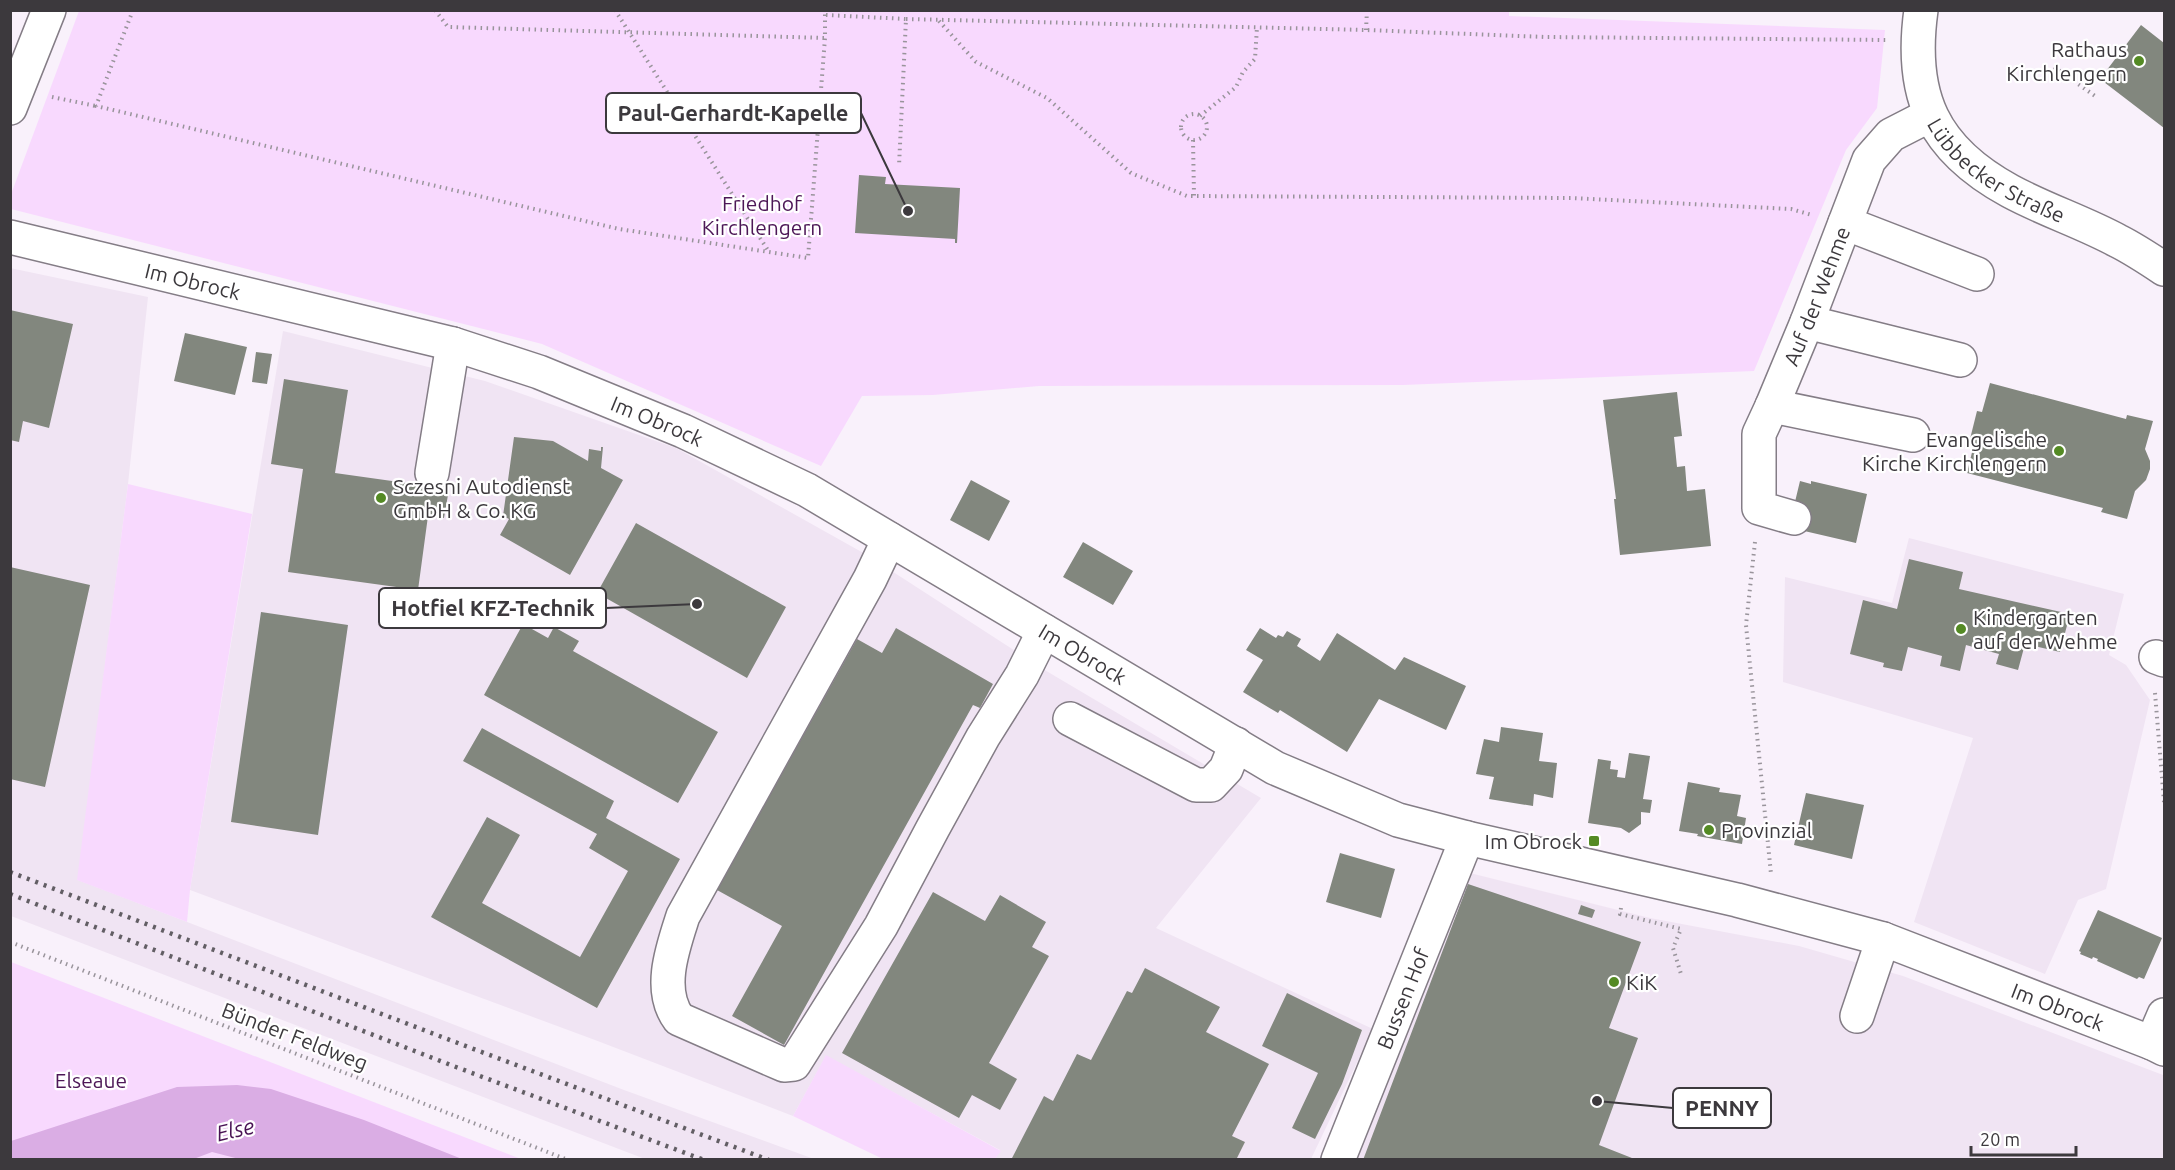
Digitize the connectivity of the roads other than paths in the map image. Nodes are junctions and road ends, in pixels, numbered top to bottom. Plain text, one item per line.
1 (49, 10) edge
2 (1919, 26) edge
3 (14, 98) edge
4 (1930, 115) junction
5 (1845, 223) junction
6 (10, 237) edge
7 (2164, 269) edge
8 (1977, 274) dead end
9 (1807, 322) junction
10 (453, 344) junction
11 (1960, 360) dead end
12 (1772, 406) junction
13 (1913, 435) dead end
14 (432, 473) dead end
15 (1794, 518) dead end
16 (889, 539) junction
17 (1044, 631) junction
18 (1070, 719) dead end
19 (1236, 744) junction
20 (1467, 838) junction
21 (1883, 939) junction
22 (1857, 1016) dead end
23 (2160, 1036) edge
24 (1338, 1160) edge

1 - 3 street
2 - 4 street, Lübbecker Straße
4 - 5 street, Auf der Wehme
4 - 7 street, Lübbecker Straße
5 - 8 street
5 - 9 street, Auf der Wehme
6 - 10 street, Im Obrock
9 - 11 street
9 - 12 street, Auf der Wehme
10 - 14 street
10 - 16 street, Im Obrock
12 - 13 street
12 - 15 street, Auf der Wehme
16 - 17 street, Im Obrock
16 - 17 street
17 - 19 street, Im Obrock
18 - 19 street
19 - 20 street, Im Obrock
20 - 21 street, Im Obrock
20 - 24 street, Bussen Hof
21 - 22 street
21 - 23 street, Im Obrock

